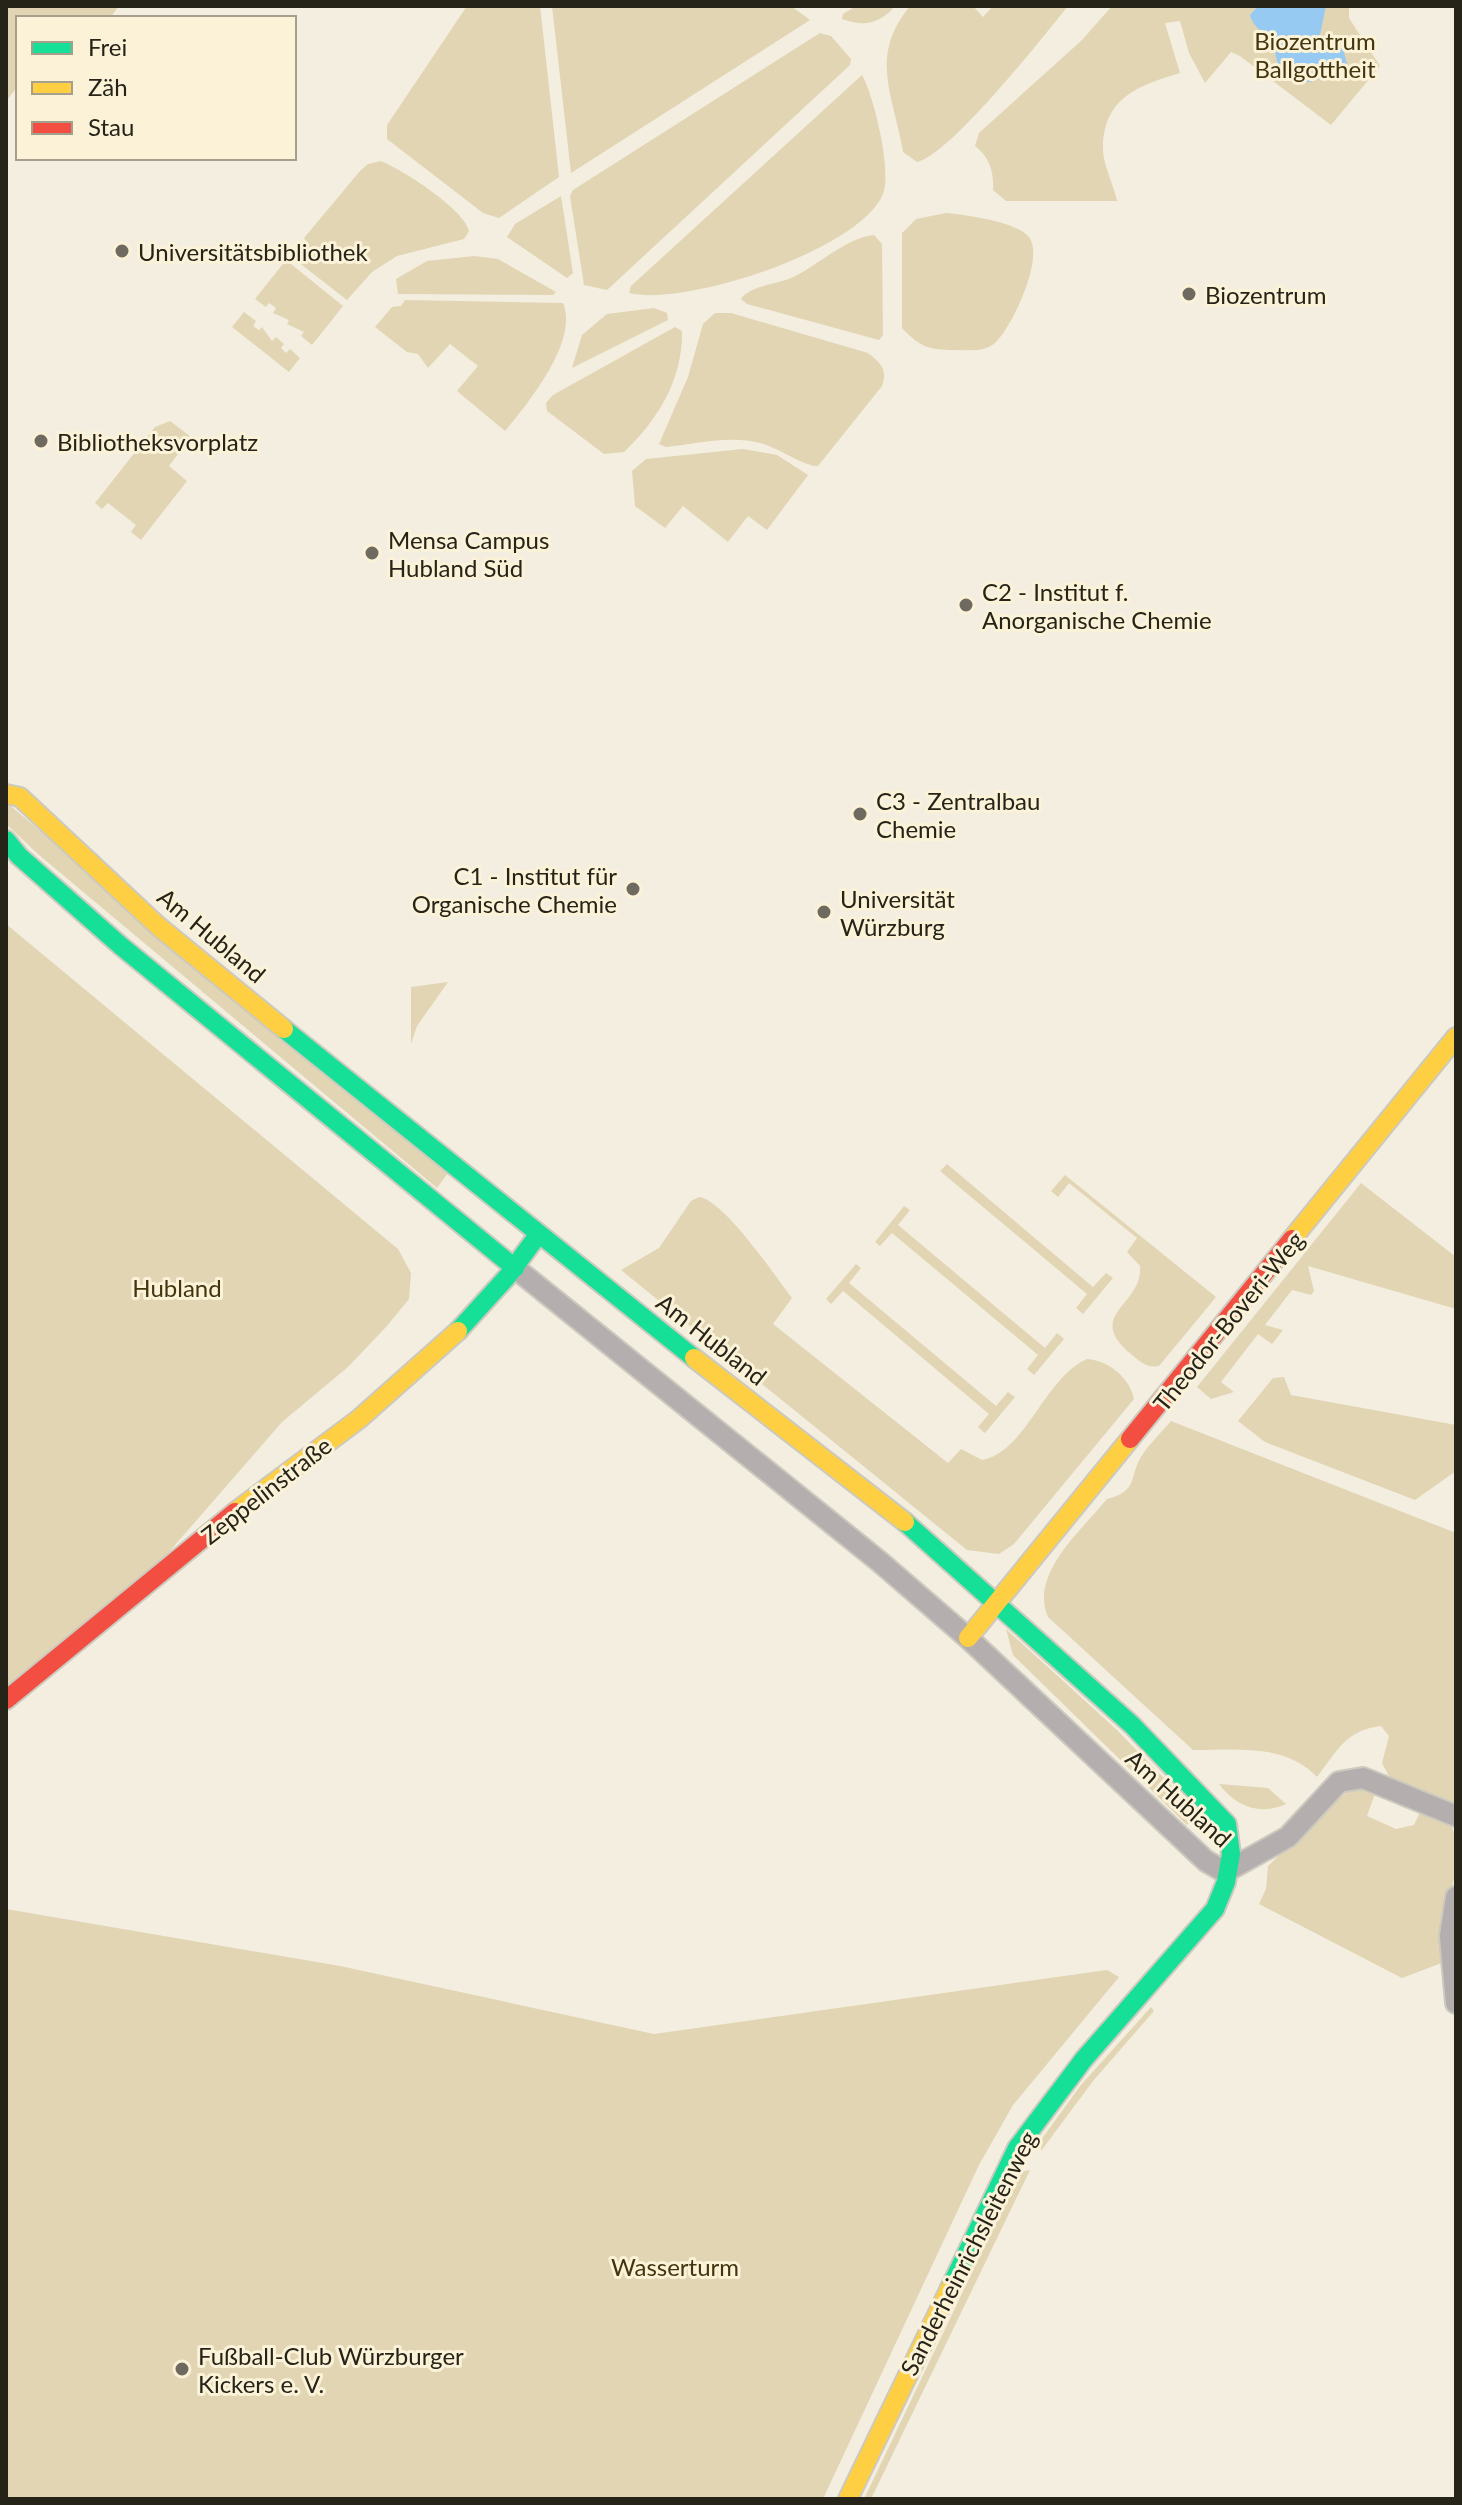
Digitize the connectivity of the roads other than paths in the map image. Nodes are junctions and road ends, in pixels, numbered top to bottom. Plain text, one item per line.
1 (6, 794) edge
2 (6, 840) edge
3 (1456, 1037) edge
4 (538, 1235) junction
5 (515, 1268) junction
6 (998, 1602) junction
7 (968, 1638) junction
8 (6, 1700) edge
9 (1456, 1816) edge
10 (1225, 1872) junction
11 (1456, 1897) edge
12 (1456, 2003) edge
13 (848, 2499) edge

1 - 4 street, Am Hubland
2 - 5 street, Am Hubland
3 - 6 street, Theodor-Boveri-Weg
4 - 5 street
4 - 6 street, Am Hubland
5 - 7 street, Am Hubland
5 - 8 street, Zeppelinstraße
6 - 7 street, Theodor-Boveri-Weg
6 - 10 street, Am Hubland
7 - 10 street, Am Hubland
9 - 10 street
10 - 13 street, Sanderheinrichsleitenweg
11 - 12 street

